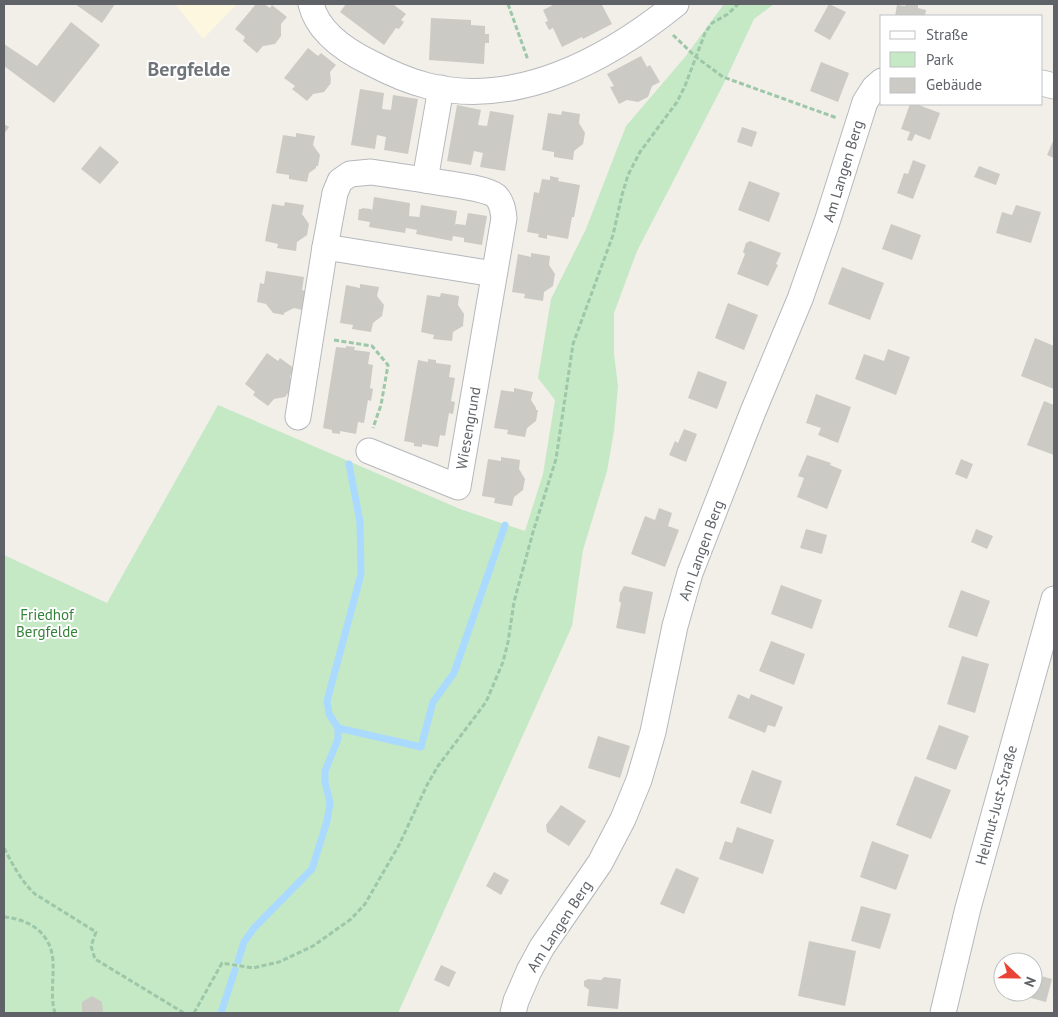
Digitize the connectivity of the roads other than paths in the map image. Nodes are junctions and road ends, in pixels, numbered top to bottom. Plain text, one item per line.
1 (311, 4) edge
2 (676, 4) edge
3 (880, 84) edge
4 (441, 88) junction
5 (425, 180) junction
6 (325, 247) junction
7 (494, 274) junction
8 (298, 417) dead end
9 (369, 451) road end
10 (1054, 598) edge
11 (513, 1013) edge
12 (943, 1013) edge

1 - 4 street
2 - 4 street
3 - 11 street, Am Langen Berg
4 - 5 street
5 - 6 street, Wiesengrund
5 - 7 street, Wiesengrund
6 - 7 street
6 - 8 street, Wiesengrund
7 - 9 street, Wiesengrund
10 - 12 street, Helmut-Just-Straße

